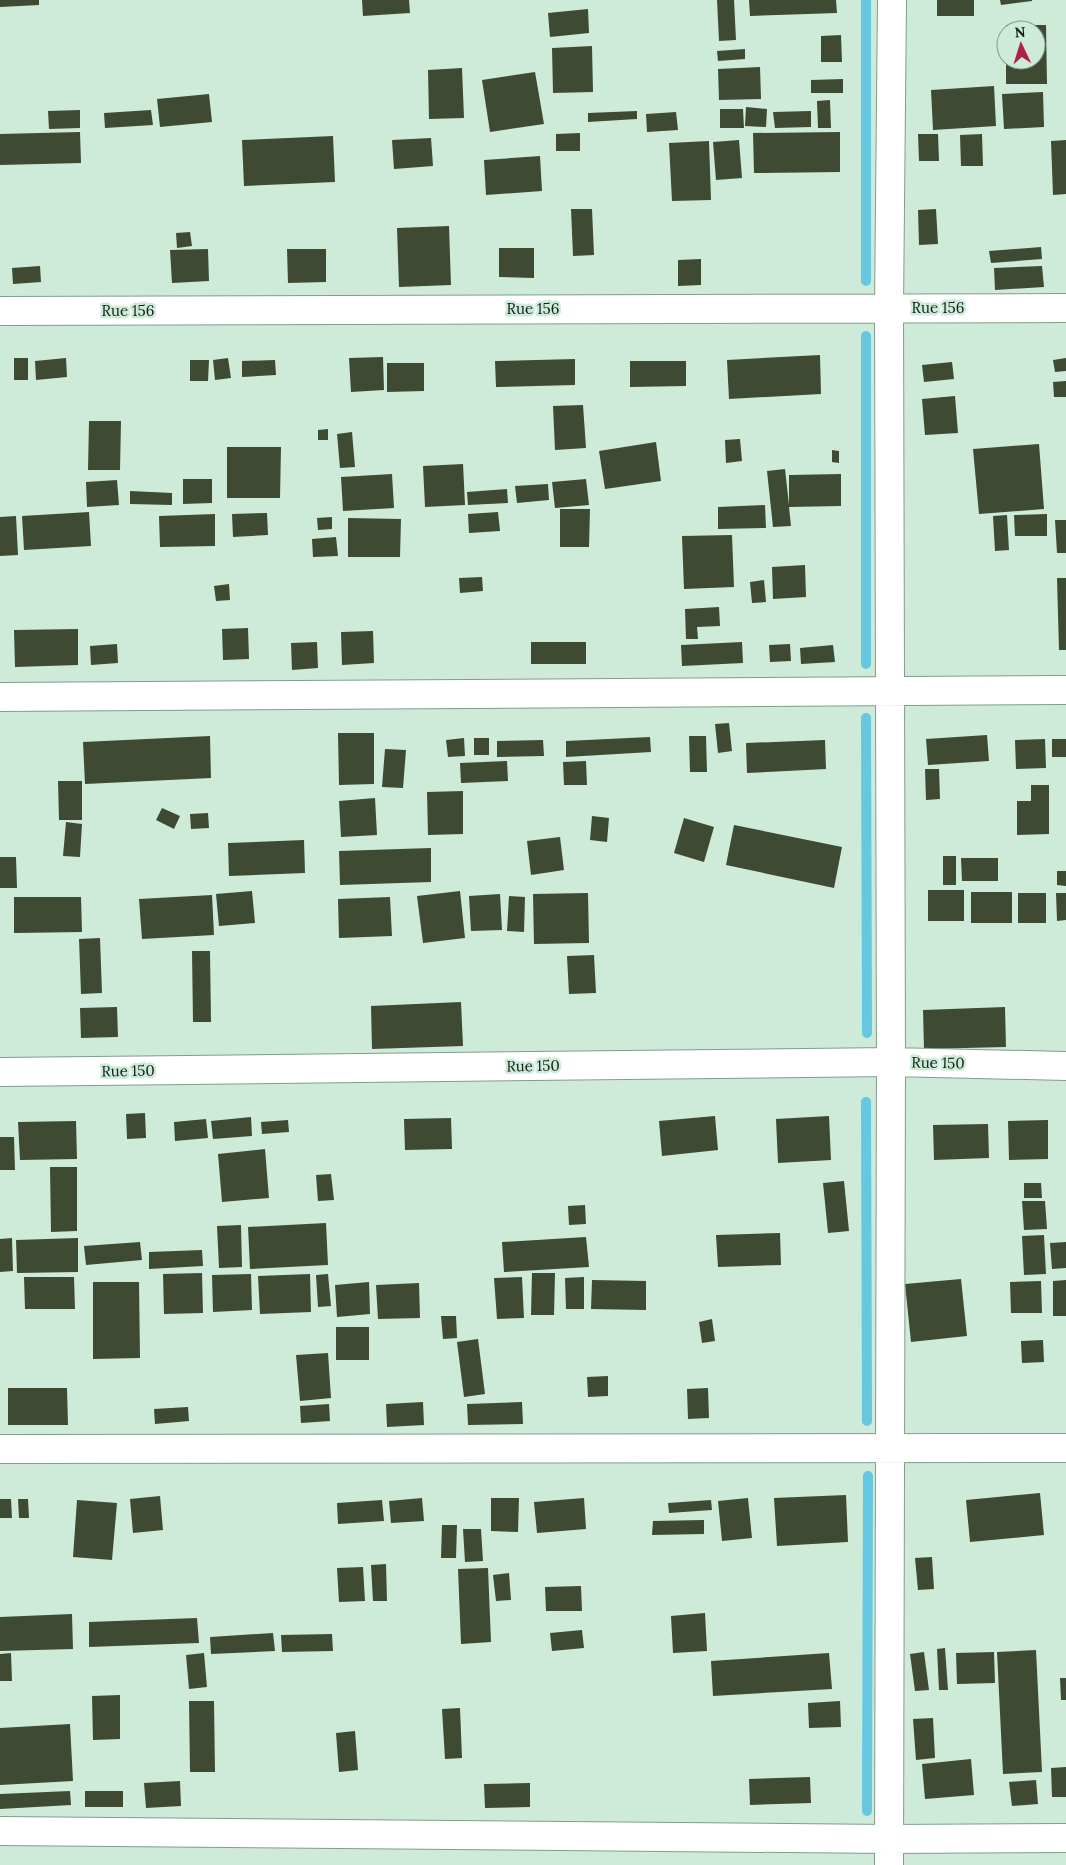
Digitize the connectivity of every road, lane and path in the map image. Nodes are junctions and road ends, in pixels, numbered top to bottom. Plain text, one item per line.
1 (892, 0) edge
2 (889, 308) junction
3 (1066, 308) edge
4 (0, 311) edge
5 (1066, 690) edge
6 (890, 691) junction
7 (0, 697) edge
8 (891, 1062) junction
9 (1066, 1066) edge
10 (0, 1072) edge
11 (890, 1448) junction
12 (1066, 1448) edge
13 (0, 1449) edge
14 (0, 1831) edge
15 (1066, 1838) edge
16 (889, 1852) edge

1 - 2 street
2 - 3 street, Rue 156
2 - 4 street, Rue 156
2 - 6 street
5 - 6 street
6 - 7 street
6 - 8 street
8 - 9 street, Rue 150
8 - 10 street, Rue 150
8 - 11 street
11 - 12 street
11 - 13 street
11 - 16 street
14 - 16 street
15 - 16 street

